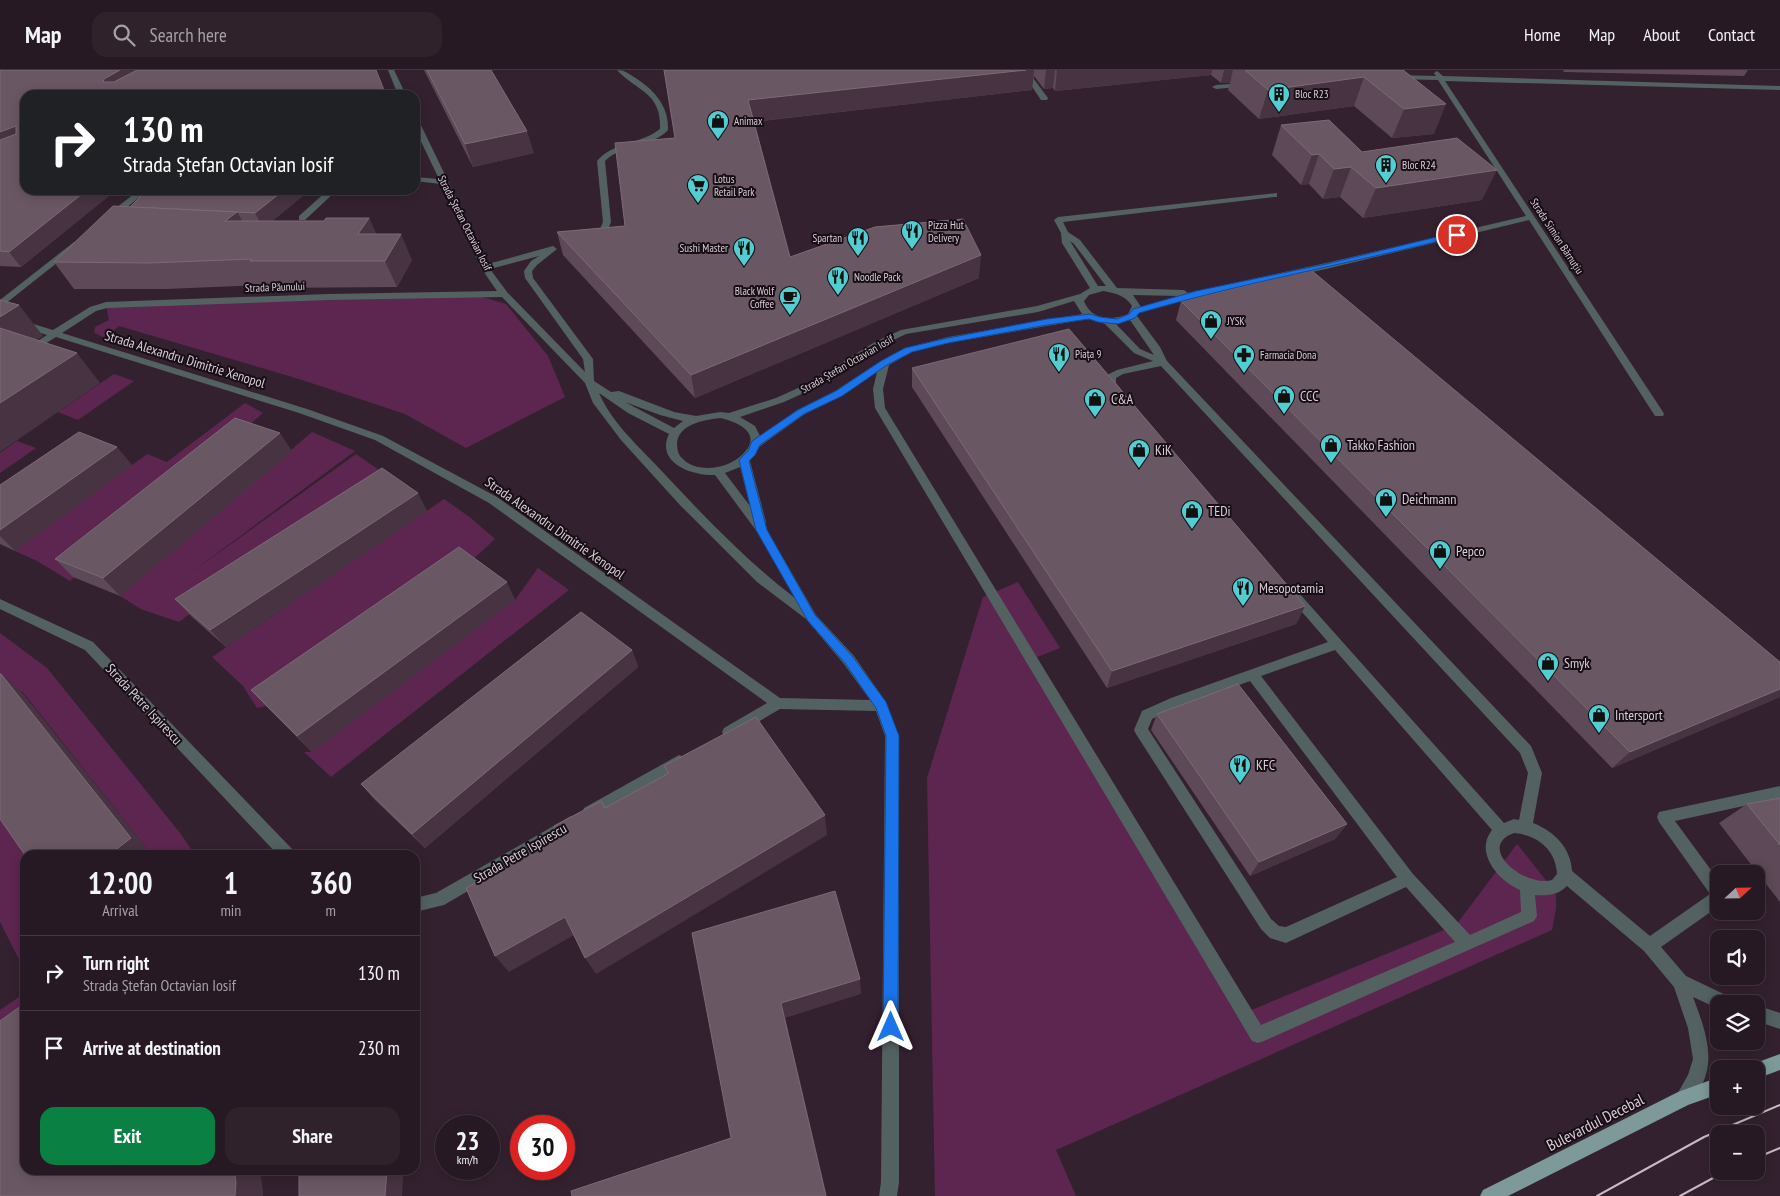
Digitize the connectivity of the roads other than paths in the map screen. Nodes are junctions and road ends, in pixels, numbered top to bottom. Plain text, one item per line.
1 (391, 70) edge
2 (620, 70) edge
3 (1024, 70) edge
4 (1438, 74) edge
5 (1384, 76) edge
6 (1256, 84) dead end
7 (1216, 88) dead end
8 (1780, 88) edge
9 (400, 90) edge
10 (1044, 98) dead end
11 (420, 132) edge
12 (420, 180) edge
13 (444, 182) junction
14 (138, 195) edge
15 (327, 195) edge
16 (1274, 195) dead end
17 (1532, 217) junction
18 (302, 218) dead end
19 (106, 220) edge
20 (1066, 233) junction
21 (83, 238) edge
22 (586, 239) edge
23 (485, 268) junction
24 (1095, 289) junction
25 (1117, 290) junction
26 (504, 294) junction
27 (1196, 294) junction
28 (1082, 296) junction
29 (0, 304) edge
30 (1134, 314) junction
31 (1090, 316) junction
32 (0, 317) edge
33 (1108, 321) junction
34 (55, 334) junction
35 (1163, 362) junction
36 (884, 363) junction
37 (0, 369) edge
38 (590, 382) junction
39 (1130, 406) edge
40 (1659, 414) dead end
41 (732, 416) junction
42 (695, 419) junction
43 (675, 433) junction
44 (756, 444) junction
45 (744, 460) junction
46 (717, 470) junction
47 (762, 530) junction
48 (1284, 584) edge
49 (0, 604) edge
50 (812, 618) junction
51 (1336, 644) junction
52 (1252, 675) junction
53 (778, 703) junction
54 (881, 706) junction
55 (719, 738) edge
56 (694, 752) edge
57 (1780, 792) edge
58 (1525, 827) junction
59 (1501, 830) junction
60 (283, 850) edge
61 (1565, 875) junction
62 (1408, 878) junction
63 (1710, 883) edge
64 (1527, 887) junction
65 (1710, 903) edge
66 (420, 904) edge
67 (1468, 944) junction
68 (1650, 946) junction
69 (1680, 982) junction
70 (1710, 996) edge
71 (1765, 1017) edge
72 (1780, 1021) edge
73 (1780, 1062) edge
74 (1765, 1068) edge
75 (1710, 1088) edge
76 (1684, 1098) junction
77 (892, 1191) edge
78 (1489, 1196) edge

1 - 9 street
2 - 22 street
3 - 10 street
4 - 5 street
4 - 8 street
4 - 17 street, Strada Simion Bărnuțiu
6 - 7 street
11 - 13 street, Strada Ștefan Octavian Iosif
12 - 13 street
13 - 23 street, Strada Ștefan Octavian Iosif
14 - 19 street
15 - 18 street
16 - 20 street
17 - 27 street, Strada Ștefan Octavian Iosif
17 - 40 street, Strada Simion Bărnuțiu
20 - 24 street
20 - 25 street
21 - 29 street
23 - 26 street, Strada Ștefan Octavian Iosif
23 - 38 street
24 - 25 street, Strada Ștefan Octavian Iosif
24 - 28 street, Strada Ștefan Octavian Iosif
25 - 27 street, Strada Ștefan Octavian Iosif
25 - 30 street
26 - 34 street, Strada Păunului
26 - 38 street, Strada Ștefan Octavian Iosif
27 - 30 street, Strada Ștefan Octavian Iosif
28 - 31 street
28 - 41 street, Strada Ștefan Octavian Iosif
30 - 33 street, Strada Ștefan Octavian Iosif
30 - 35 street
31 - 33 street, Strada Ștefan Octavian Iosif
31 - 36 street, Strada Ștefan Octavian Iosif
32 - 34 street, Strada Alexandru Dimitrie Xenopol
33 - 35 street
34 - 37 street
34 - 53 street, Strada Alexandru Dimitrie Xenopol
35 - 39 street
35 - 58 street
36 - 44 street, Strada Ștefan Octavian Iosif
36 - 67 street
38 - 42 street, Strada Ștefan Octavian Iosif
38 - 43 street, Strada Ștefan Octavian Iosif
38 - 50 street, Strada Ștefan Octavian Iosif
41 - 42 street, Strada Ștefan Octavian Iosif
41 - 44 street
42 - 43 street, Strada Ștefan Octavian Iosif
43 - 46 street
44 - 45 street, Strada Ștefan Octavian Iosif
45 - 46 street
45 - 47 street, Strada Ștefan Octavian Iosif
46 - 47 street, Strada Ștefan Octavian Iosif
47 - 50 street, Strada Ștefan Octavian Iosif
48 - 51 street
49 - 60 street, Strada Petre Ispirescu
50 - 54 street, Strada Ștefan Octavian Iosif
51 - 52 street
51 - 59 street
52 - 62 street
52 - 62 street
53 - 54 street
53 - 55 street
54 - 77 street, Strada Ștefan Octavian Iosif
56 - 66 street, Strada Petre Ispirescu
57 - 63 street
58 - 59 street
58 - 61 street
59 - 64 street
61 - 64 street
61 - 68 street
62 - 67 street
64 - 67 street
65 - 68 street
68 - 69 street
69 - 70 street
69 - 76 street
71 - 72 street
73 - 74 main road
75 - 76 main road, Bulevardul Decebal
76 - 78 main road, Bulevardul Decebal

